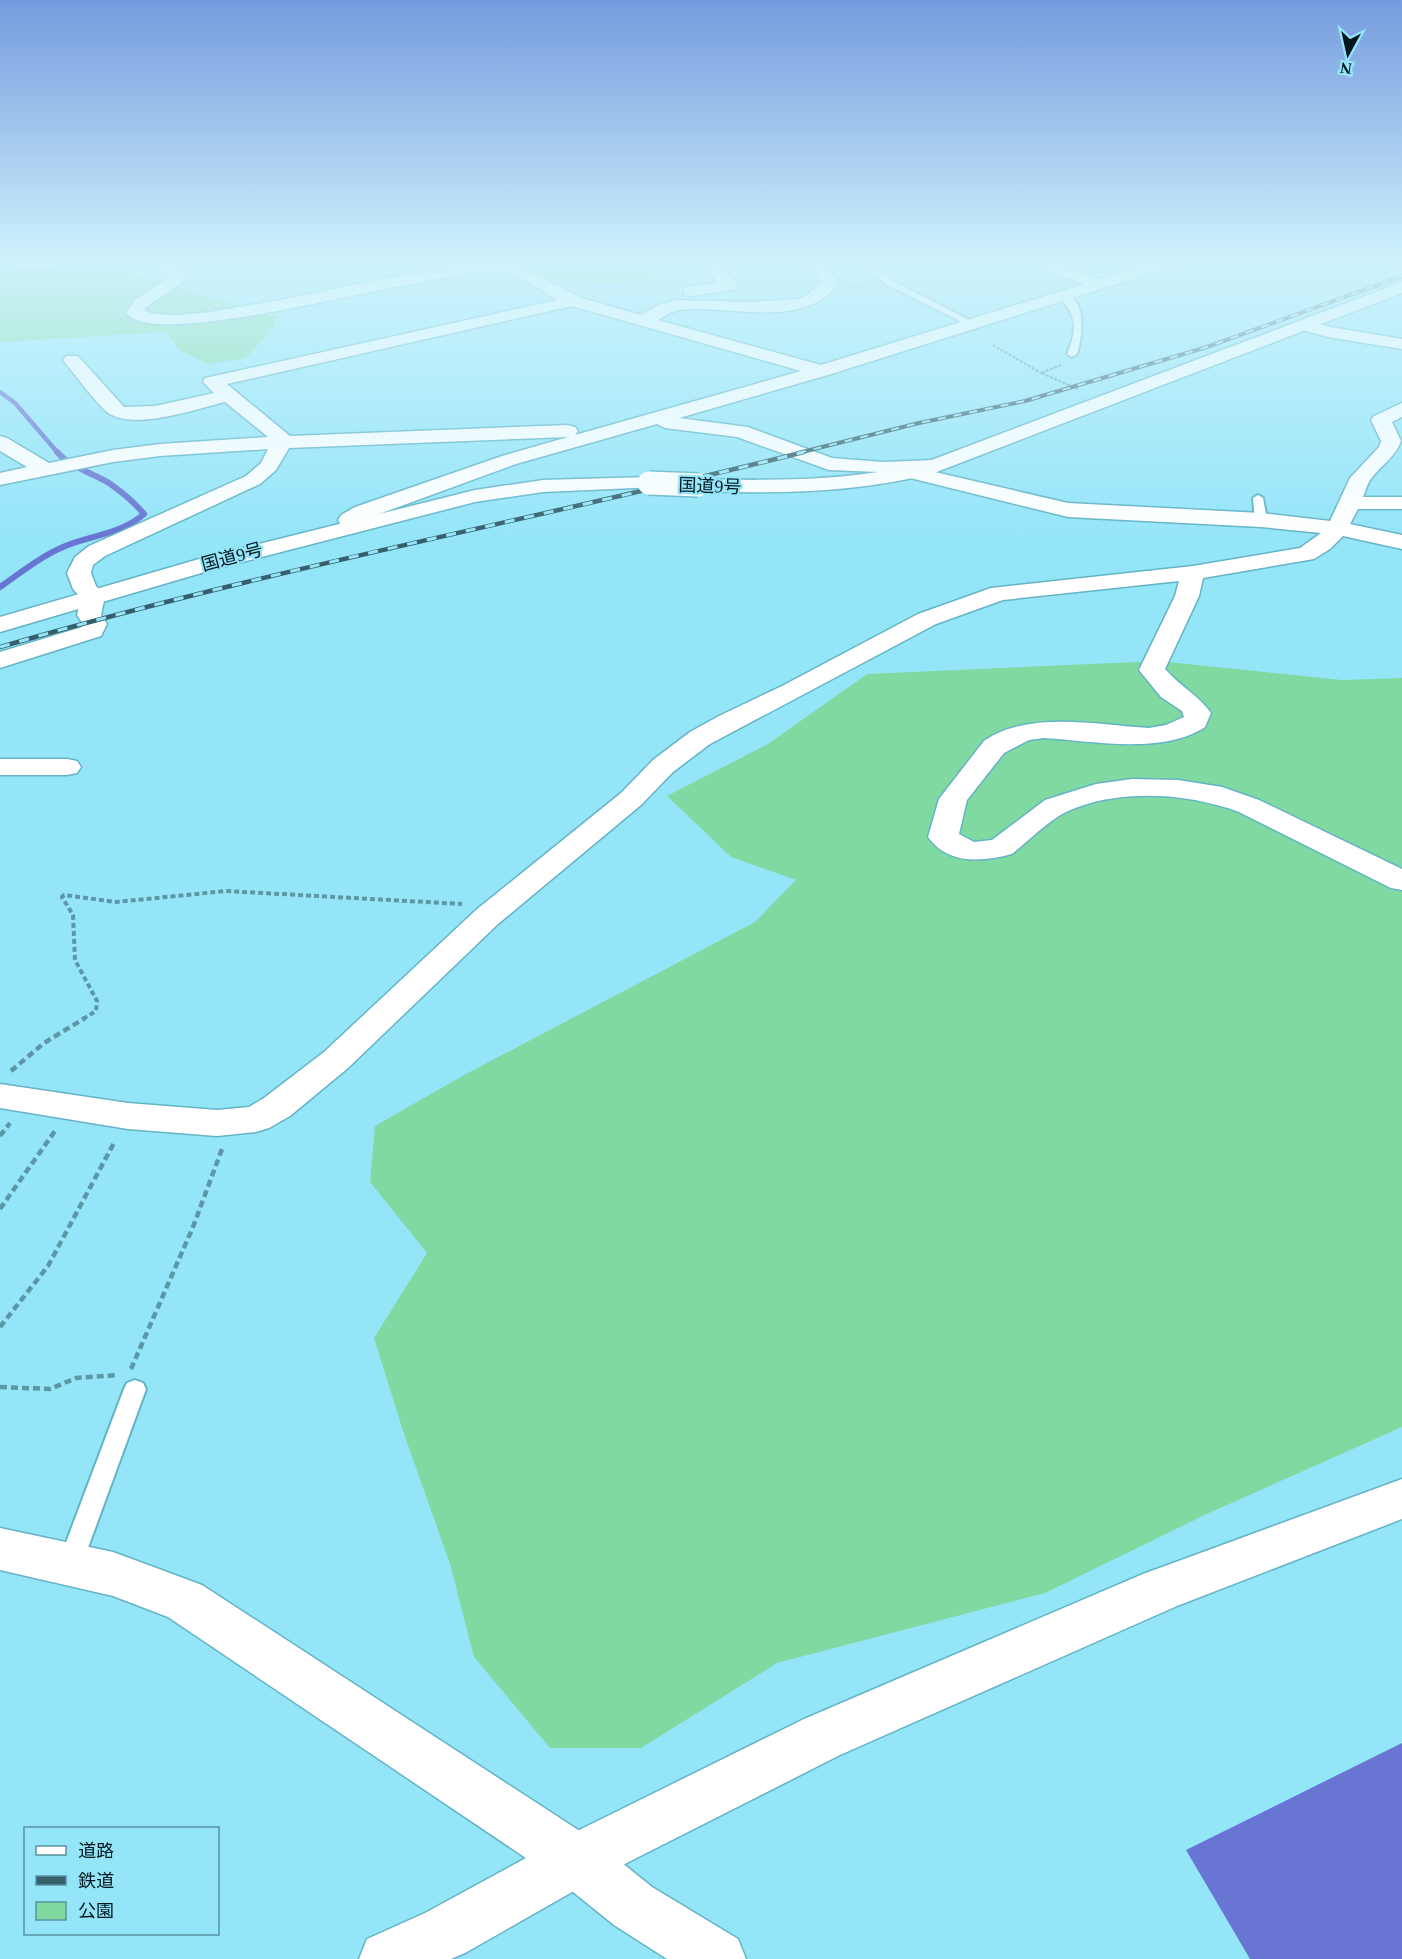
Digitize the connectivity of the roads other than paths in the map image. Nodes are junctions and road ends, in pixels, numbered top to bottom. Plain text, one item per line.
1 (344, 352) edge
2 (754, 352) edge
3 (880, 352) edge
4 (1233, 352) edge
5 (72, 360) dead end
6 (820, 371) junction
7 (256, 392) dead end
8 (231, 396) junction
9 (1402, 409) edge
10 (651, 420) junction
11 (621, 428) junction
12 (0, 442) edge
13 (282, 442) junction
14 (941, 465) junction
15 (46, 470) junction
16 (913, 473) junction
17 (0, 479) edge
18 (1350, 503) junction
19 (1402, 503) edge
20 (352, 526) junction
21 (1337, 528) junction
22 (1402, 542) edge
23 (1193, 573) junction
24 (93, 596) junction
25 (0, 625) edge
26 (0, 660) edge
27 (0, 767) edge
28 (67, 767) dead end
29 (1402, 881) edge
30 (3, 1086) edge
31 (132, 1382) road end
32 (1402, 1499) edge
33 (0, 1549) edge
34 (70, 1564) junction
35 (576, 1860) junction
36 (387, 1959) edge
37 (718, 1959) edge

1 - 8 main road
2 - 6 main road
3 - 6 main road
4 - 14 main road, 国道9号
5 - 8 main road
6 - 10 main road
7 - 8 main road
8 - 13 main road
9 - 18 main road
10 - 11 main road
10 - 14 main road
11 - 13 main road
11 - 20 main road
12 - 15 main road
13 - 15 main road
13 - 24 main road
14 - 16 main road, 国道9号
15 - 17 main road
16 - 20 main road, 国道9号, bridge
16 - 21 main road
18 - 19 main road
18 - 21 main road
20 - 24 main road, 国道9号
21 - 22 main road
21 - 23 main road
23 - 29 main road
23 - 30 main road
24 - 25 main road, 国道9号
24 - 26 main road
27 - 28 main road
31 - 34 lane
32 - 35 main road
33 - 34 main road
34 - 35 main road
35 - 36 main road
35 - 37 main road

